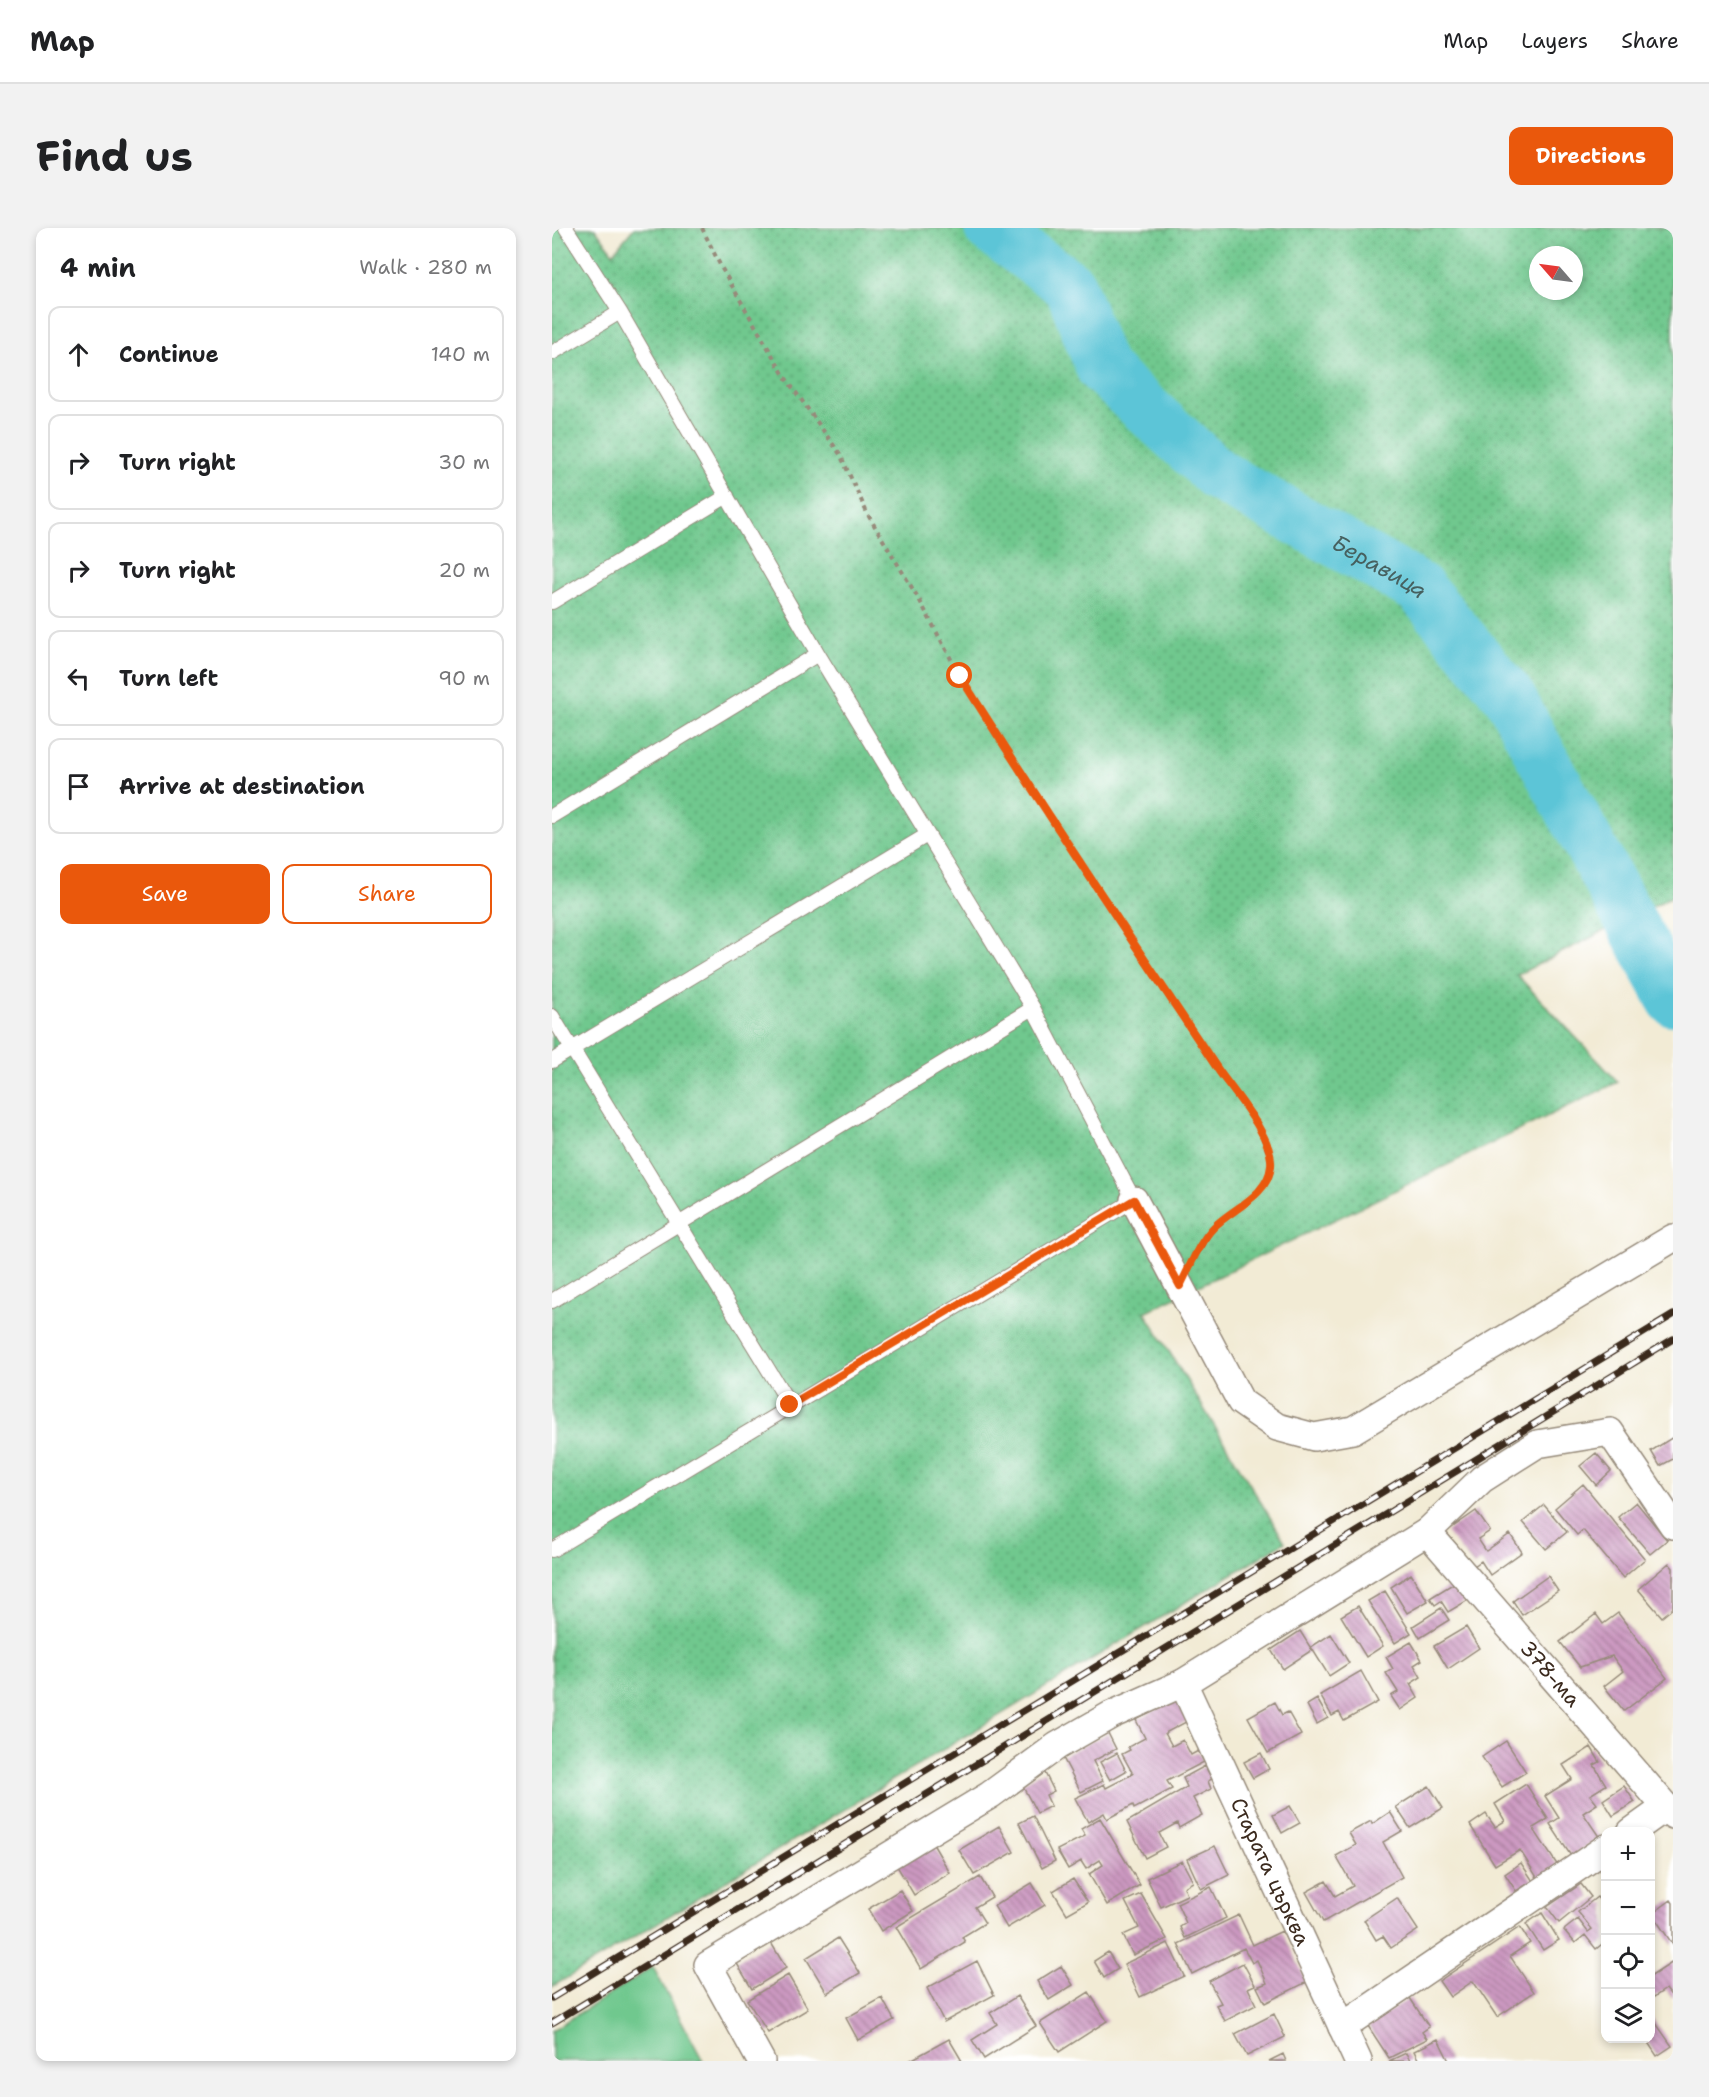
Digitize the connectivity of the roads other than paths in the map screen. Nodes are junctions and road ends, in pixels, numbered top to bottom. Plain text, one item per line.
1 (566, 228) edge
2 (620, 312) junction
3 (552, 353) edge
4 (727, 496) junction
5 (552, 602) edge
6 (818, 654) junction
7 (552, 816) edge
8 (927, 834) junction
9 (1033, 1008) junction
10 (552, 1016) edge
11 (572, 1049) junction
12 (552, 1061) edge
13 (1134, 1200) junction
14 (679, 1224) junction
15 (1673, 1238) edge
16 (552, 1301) edge
17 (790, 1405) junction
18 (1673, 1525) edge
19 (1427, 1532) junction
20 (552, 1550) edge
21 (1183, 1683) junction
22 (1670, 1811) edge
23 (1640, 1827) edge
24 (1601, 1851) edge
25 (1342, 2027) junction
26 (761, 2061) edge
27 (1358, 2061) edge

1 - 2 lane
2 - 3 lane
2 - 4 lane
4 - 5 lane
4 - 6 lane
6 - 7 lane
6 - 8 lane
8 - 9 lane
8 - 11 lane
9 - 13 lane
9 - 14 lane
10 - 11 lane
11 - 12 lane
11 - 14 lane
13 - 15 street
13 - 17 lane
14 - 16 lane
14 - 17 lane
17 - 20 lane
18 - 19 street
19 - 21 street
19 - 22 street, 378-ма
21 - 25 street, Старата църква
21 - 26 street
22 - 23 street
24 - 25 street
25 - 27 street, Старата църква

